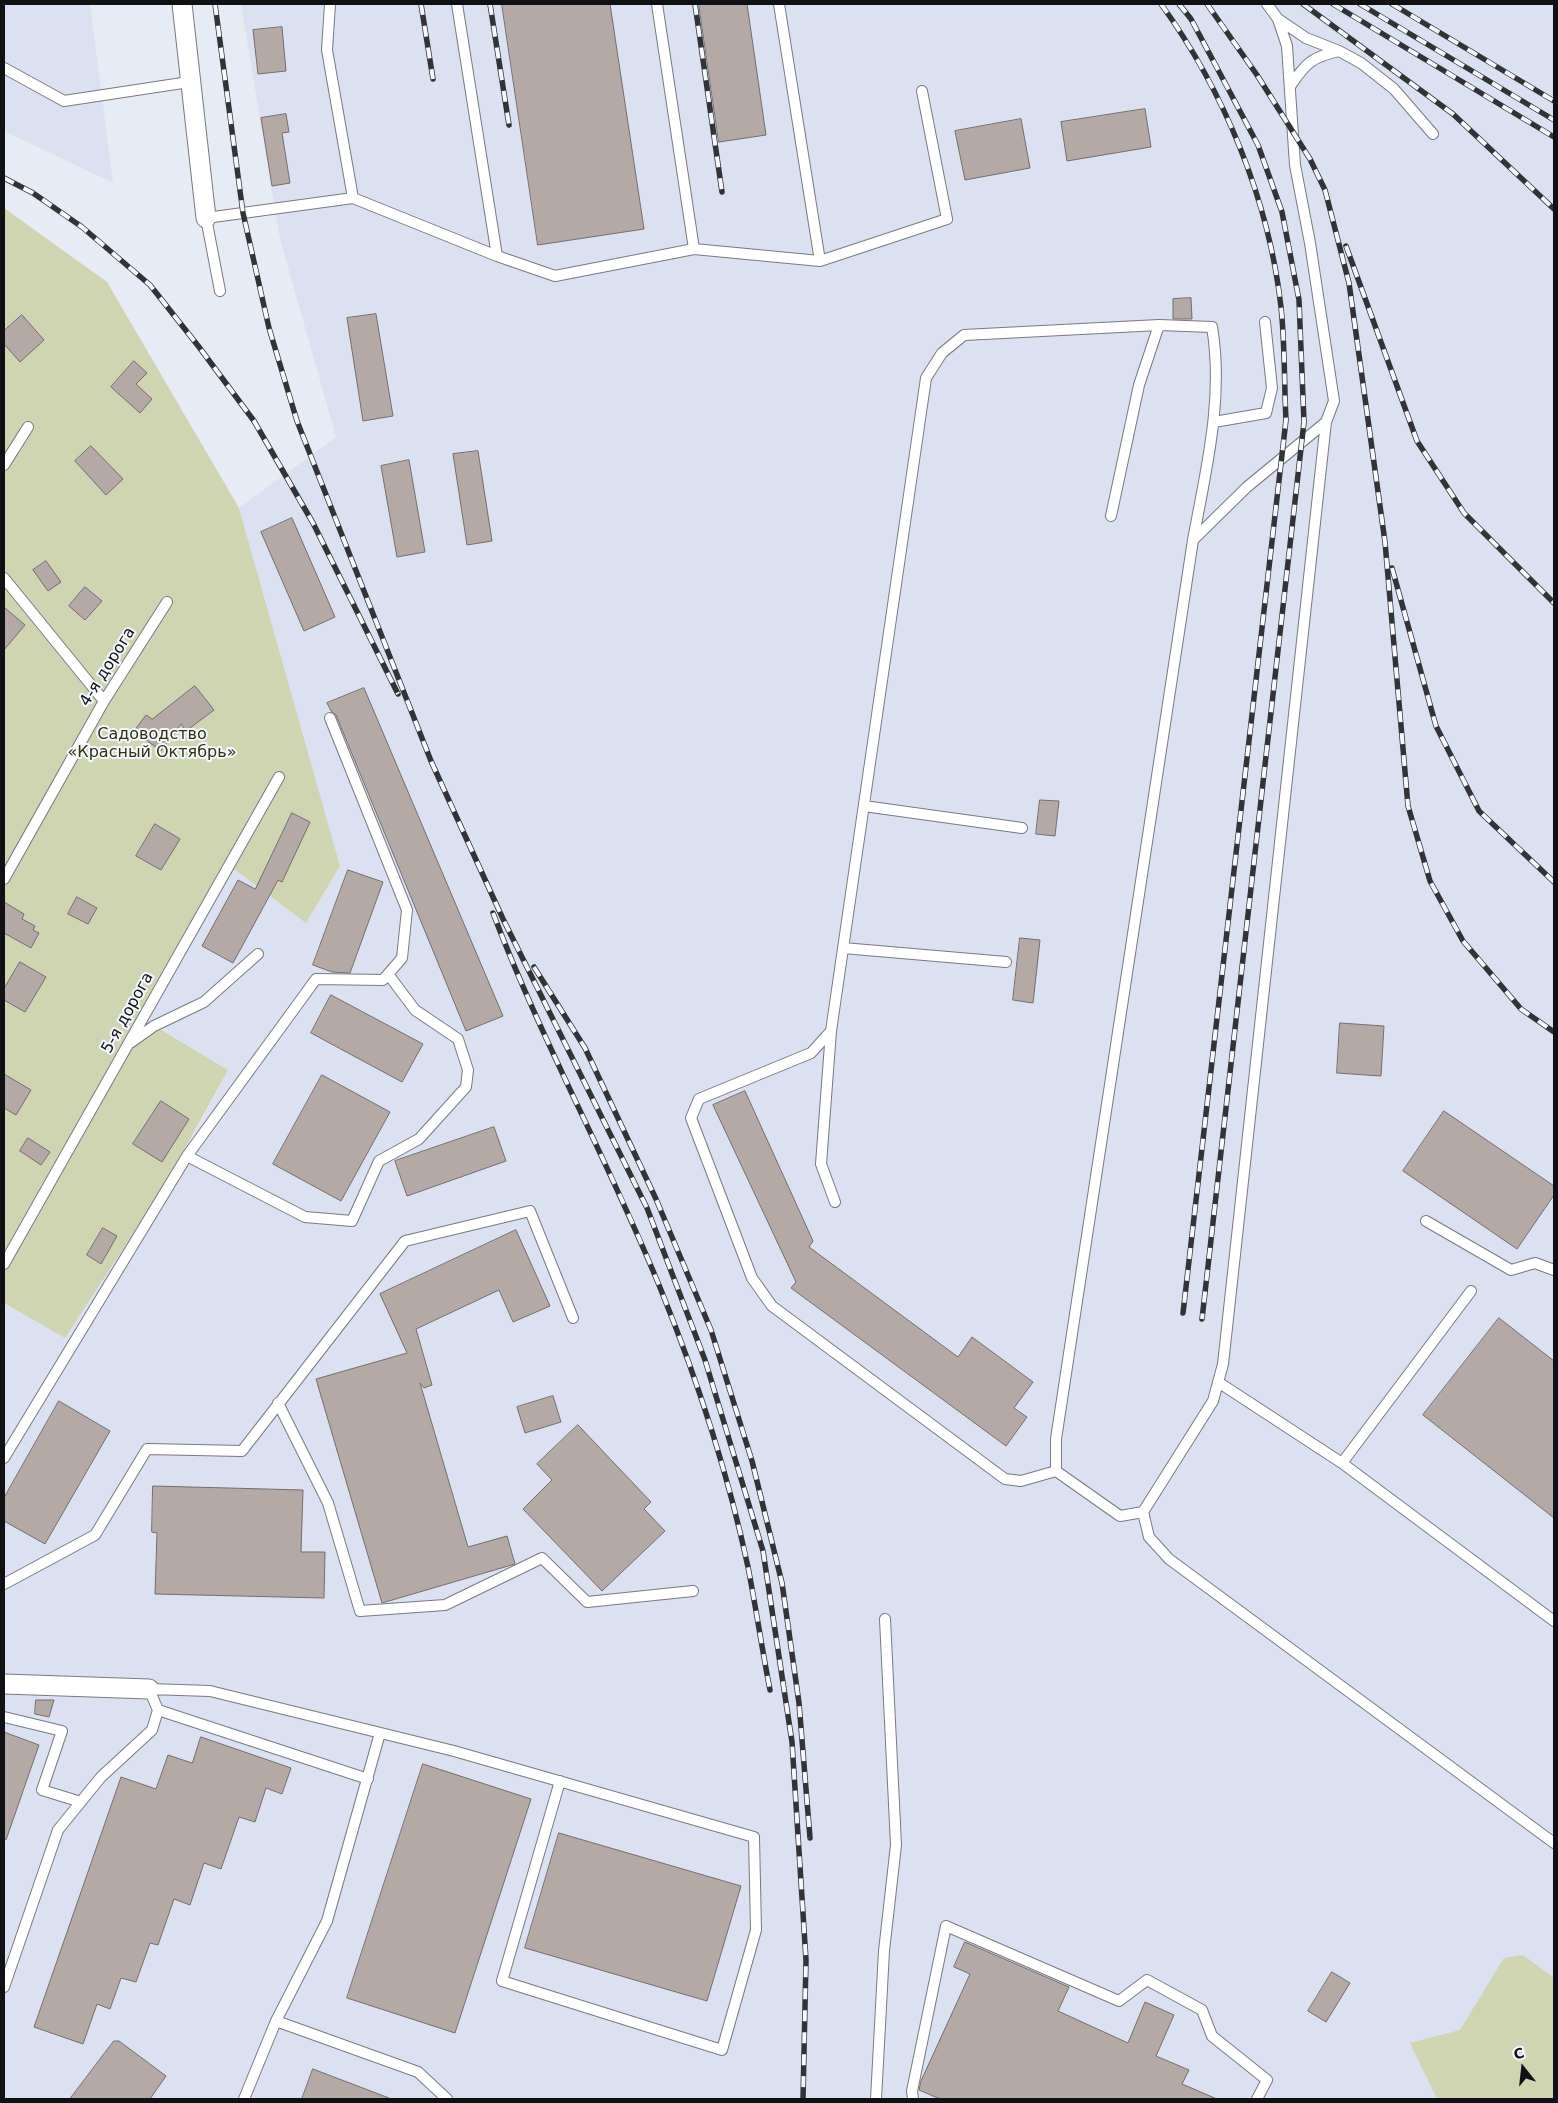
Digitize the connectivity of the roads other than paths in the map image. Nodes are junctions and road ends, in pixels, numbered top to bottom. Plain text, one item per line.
1 (182, 4) edge
2 (330, 4) edge
3 (457, 4) edge
4 (657, 4) edge
5 (779, 4) edge
6 (1267, 4) edge
7 (1278, 20) junction
8 (1339, 51) junction
9 (4, 68) edge
10 (189, 82) junction
11 (1291, 85) junction
12 (922, 91) dead end
13 (1433, 134) dead end
14 (353, 198) junction
15 (206, 218) junction
16 (694, 249) junction
17 (497, 256) junction
18 (820, 261) junction
19 (220, 292) dead end
20 (1266, 322) dead end
21 (1159, 325) junction
22 (1214, 422) junction
23 (1326, 422) junction
24 (28, 427) dead end
25 (4, 465) edge
26 (1111, 516) dead end
27 (1193, 540) junction
28 (4, 578) edge
29 (167, 602) dead end
30 (104, 700) junction
31 (330, 718) dead end
32 (279, 777) dead end
33 (864, 806) junction
34 (1022, 828) dead end
35 (4, 879) edge
36 (843, 948) junction
37 (258, 954) dead end
38 (1006, 962) dead end
39 (388, 974) junction
40 (831, 1031) junction
41 (128, 1044) junction
42 (187, 1156) junction
43 (835, 1202) dead end
44 (1426, 1221) dead end
45 (4, 1264) edge
46 (1554, 1270) edge
47 (1471, 1291) dead end
48 (573, 1318) dead end
49 (1218, 1382) junction
50 (278, 1403) junction
51 (4, 1458) edge
52 (1342, 1463) junction
53 (1056, 1471) junction
54 (1143, 1512) junction
55 (4, 1584) edge
56 (693, 1591) dead end
57 (885, 1619) dead end
58 (1554, 1621) edge
59 (4, 1684) edge
60 (149, 1689) junction
61 (158, 1710) junction
62 (4, 1717) edge
63 (380, 1733) junction
64 (368, 1779) junction
65 (560, 1781) junction
66 (81, 1802) junction
67 (1554, 1843) edge
68 (4, 1987) edge
69 (276, 2021) junction
70 (244, 2099) edge
71 (447, 2099) edge
72 (876, 2099) edge
73 (913, 2099) edge
74 (1257, 2099) edge

1 - 10 street
2 - 14 lane
3 - 17 lane
4 - 16 lane
5 - 18 lane
6 - 7 lane
7 - 8 lane
7 - 11 lane
8 - 11 lane
8 - 13 lane
9 - 10 lane
10 - 15 street
11 - 23 lane
12 - 18 lane
14 - 15 lane
14 - 17 lane
15 - 19 lane
16 - 17 lane
16 - 18 lane
20 - 22 lane
21 - 22 lane
21 - 26 lane
21 - 33 lane
22 - 27 lane
23 - 27 lane
23 - 49 lane
24 - 25 lane
27 - 53 lane
28 - 30 lane
29 - 30 lane, 4-я дорога
30 - 35 lane, 4-я дорога
31 - 39 lane
32 - 41 lane, 5-я дорога
33 - 34 lane
33 - 36 lane
36 - 38 lane
36 - 40 lane
37 - 41 lane
39 - 42 lane
39 - 42 lane
40 - 43 lane
40 - 53 lane
41 - 45 lane, 5-я дорога
42 - 51 lane
44 - 46 lane
47 - 52 lane
48 - 50 lane
49 - 52 lane
49 - 54 lane
50 - 55 lane
50 - 56 lane
52 - 58 lane
53 - 54 lane
54 - 67 lane
57 - 72 lane
59 - 60 street
60 - 61 lane
60 - 63 lane
61 - 64 lane
61 - 66 lane
62 - 66 lane
63 - 64 lane
63 - 65 lane
64 - 69 lane
65 - 65 lane
66 - 68 lane
69 - 70 lane
69 - 71 lane
73 - 74 lane

